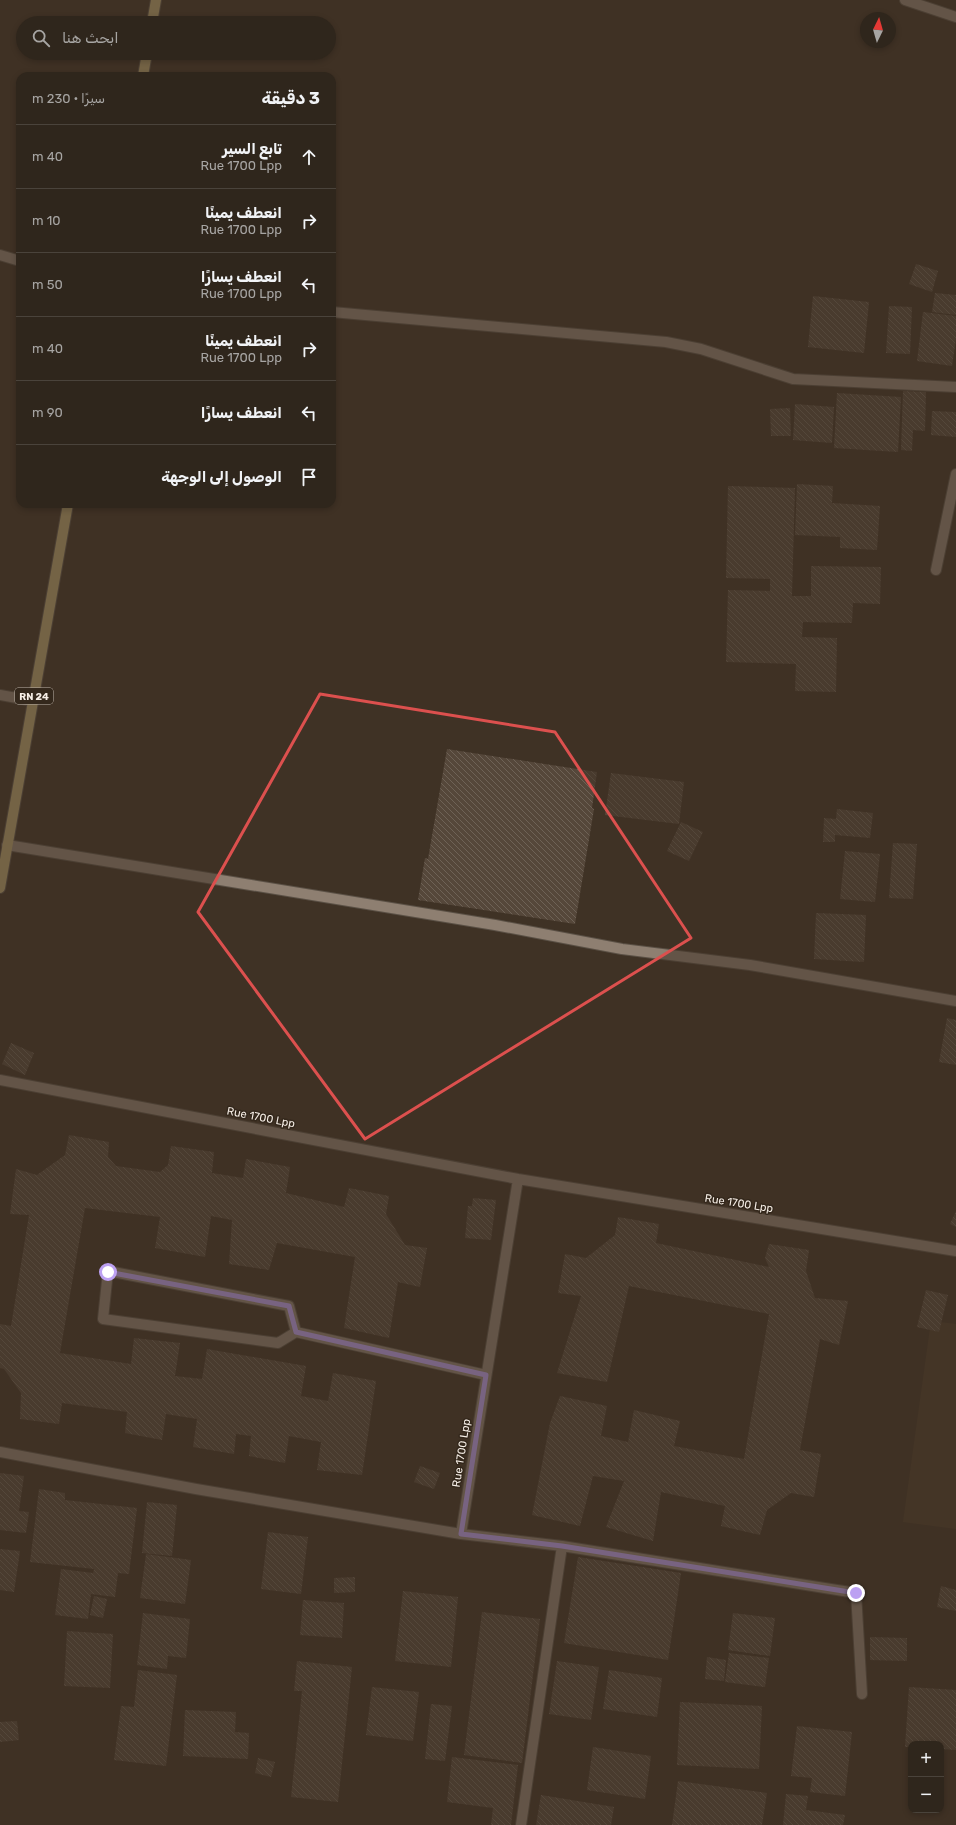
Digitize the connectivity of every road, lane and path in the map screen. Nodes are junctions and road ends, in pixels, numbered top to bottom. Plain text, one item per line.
1 (156, 0) edge
2 (905, 0) edge
3 (153, 16) edge
4 (956, 17) edge
5 (146, 60) edge
6 (144, 72) edge
7 (0, 256) edge
8 (16, 260) edge
9 (336, 312) edge
10 (956, 387) edge
11 (956, 474) edge
12 (67, 508) edge
13 (936, 570) dead end
14 (0, 695) edge
15 (33, 700) junction
16 (7, 845) junction
17 (0, 888) edge
18 (956, 1001) edge
19 (0, 1080) edge
20 (518, 1179) junction
21 (956, 1251) edge
22 (296, 1332) junction
23 (486, 1375) junction
24 (0, 1452) edge
25 (461, 1534) junction
26 (562, 1546) junction
27 (862, 1694) dead end
28 (521, 1825) edge

1 - 3 main road
2 - 4 street
5 - 6 main road
7 - 8 street
9 - 10 street
11 - 13 street
12 - 15 main road, RN 24
14 - 15 street
15 - 16 main road, RN 24
16 - 17 main road, RN 24
16 - 18 street
19 - 20 street, Rue 1700 Lpp
20 - 21 street, Rue 1700 Lpp
20 - 23 street, Rue 1700 Lpp
22 - 22 street
22 - 23 street
23 - 25 street, Rue 1700 Lpp
24 - 25 street
25 - 26 street
26 - 27 street
26 - 28 street

